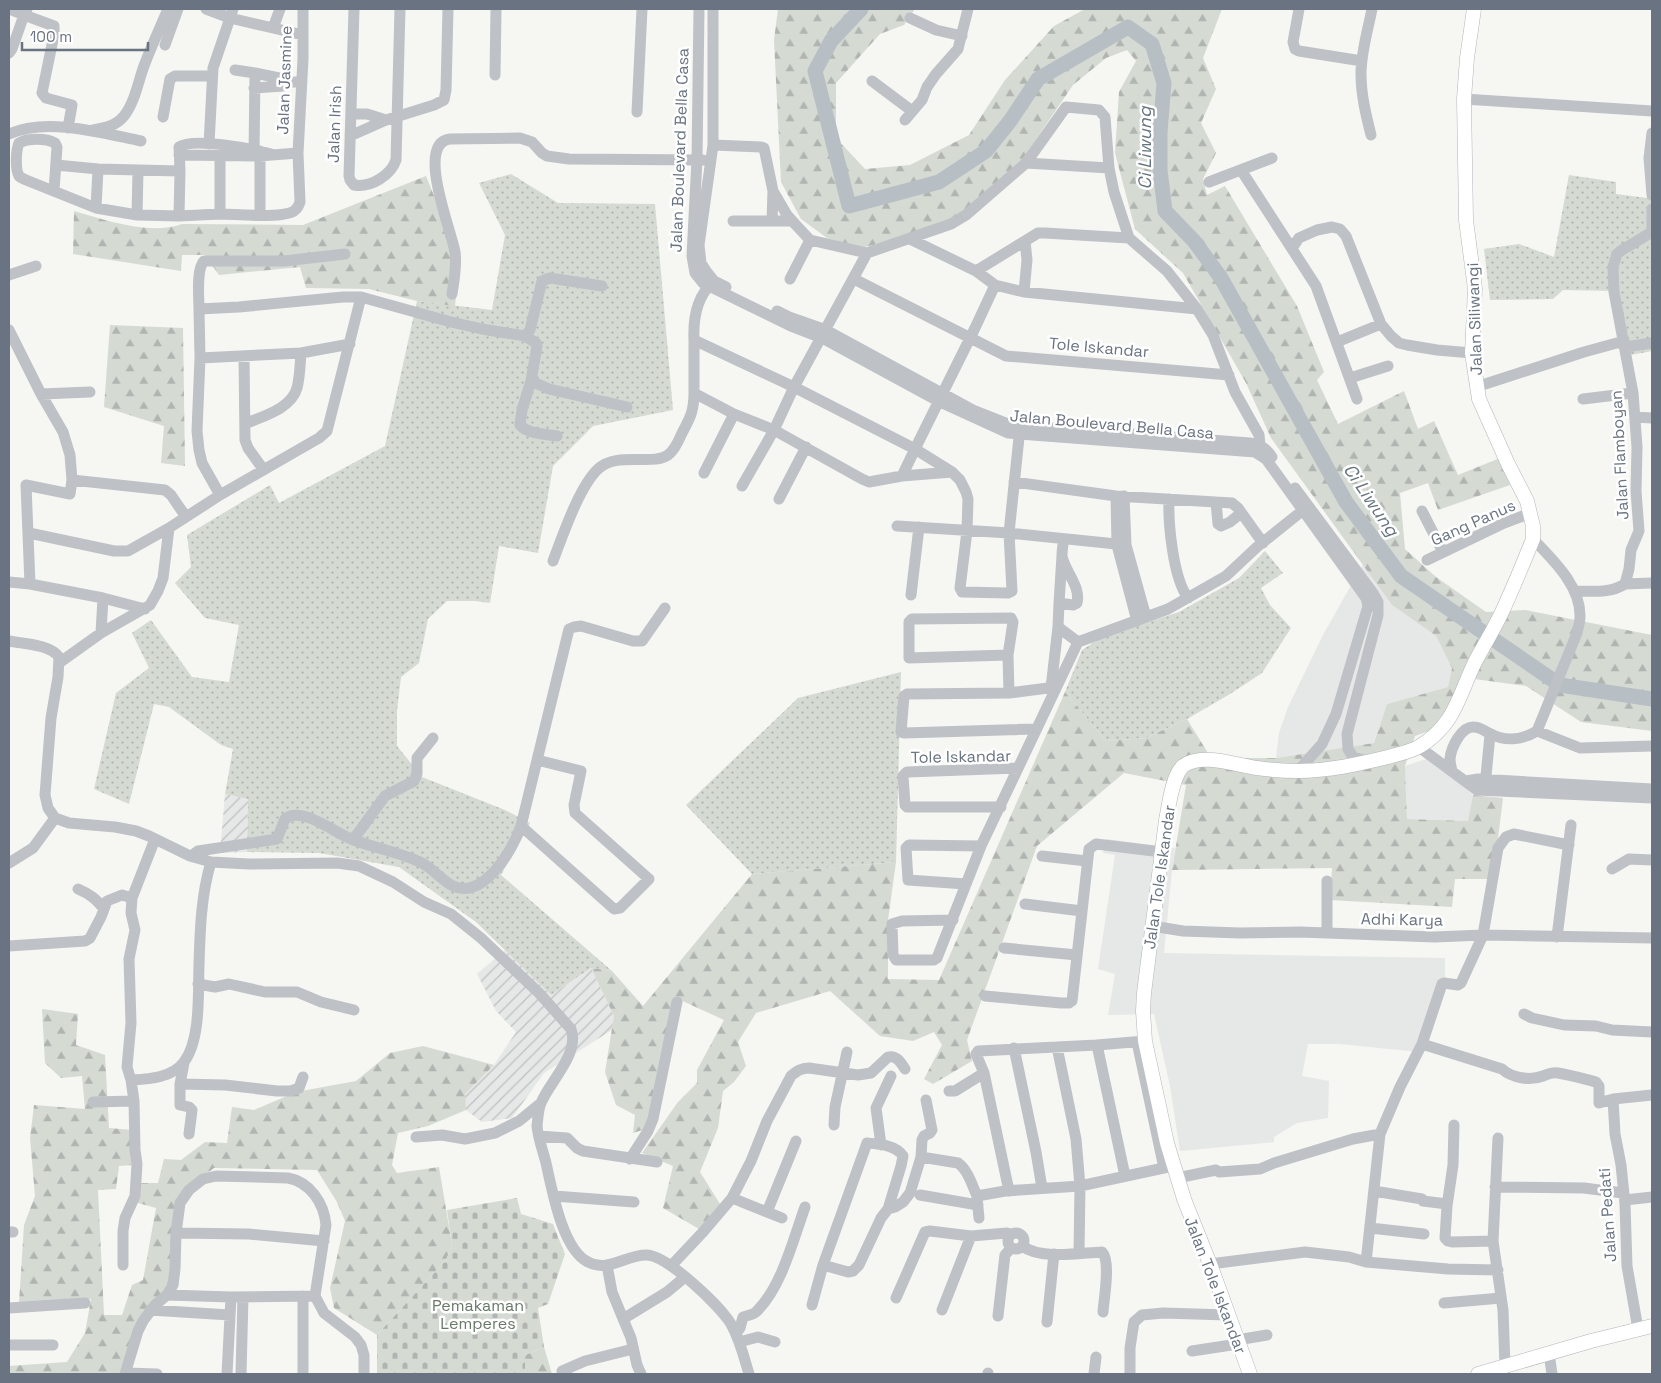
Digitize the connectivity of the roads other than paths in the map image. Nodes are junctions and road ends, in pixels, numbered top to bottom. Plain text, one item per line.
1 (9, 9) edge
2 (168, 9) edge
3 (178, 9) edge
4 (206, 9) edge
5 (280, 9) edge
6 (303, 9) edge
7 (354, 9) edge
8 (400, 9) edge
9 (448, 9) edge
10 (496, 9) edge
11 (642, 9) edge
12 (699, 9) edge
13 (713, 9) edge
14 (968, 9) edge
15 (1299, 9) edge
16 (1372, 9) edge
17 (1474, 9) edge
18 (25, 12) edge
19 (231, 13) edge
20 (910, 18) dead end
21 (273, 28) junction
22 (303, 35) junction
23 (962, 36) junction
24 (164, 45) dead end
25 (9, 53) edge
26 (1362, 62) junction
27 (236, 70) dead end
28 (255, 73) junction
29 (495, 75) dead end
30 (212, 76) junction
31 (872, 81) dead end
32 (295, 82) junction
33 (254, 88) junction
34 (1464, 99) junction
35 (1652, 111) edge
36 (637, 112) dead end
37 (351, 114) junction
38 (163, 117) dead end
39 (391, 119) junction
40 (68, 128) junction
41 (93, 130) junction
42 (1652, 133) edge
43 (9, 134) edge
44 (350, 136) junction
45 (1371, 136) dead end
46 (140, 141) dead end
47 (209, 144) junction
48 (713, 145) junction
49 (260, 153) junction
50 (298, 153) junction
51 (180, 155) junction
52 (220, 155) junction
53 (1272, 158) dead end
54 (697, 160) junction
55 (711, 160) junction
56 (1026, 163) junction
57 (56, 165) junction
58 (1109, 168) junction
59 (98, 169) junction
60 (1241, 170) junction
61 (138, 171) junction
62 (180, 171) junction
63 (1209, 182) dead end
64 (54, 191) junction
65 (773, 191) junction
66 (1652, 194) edge
67 (96, 208) junction
68 (1652, 209) edge
69 (220, 214) junction
70 (260, 215) junction
71 (137, 216) junction
72 (179, 216) junction
73 (733, 221) dead end
74 (772, 221) junction
75 (792, 221) junction
76 (1652, 232) edge
77 (1129, 238) junction
78 (910, 239) junction
79 (810, 240) junction
80 (1026, 241) junction
81 (1292, 248) junction
82 (867, 253) junction
83 (345, 254) dead end
84 (36, 266) dead end
85 (976, 271) junction
86 (9, 275) edge
87 (790, 278) dead end
88 (854, 279) junction
89 (711, 284) junction
90 (994, 285) junction
91 (602, 286) dead end
92 (1024, 292) junction
93 (452, 294) dead end
94 (361, 298) junction
95 (199, 309) junction
96 (1197, 309) junction
97 (1381, 324) junction
98 (9, 330) edge
99 (824, 334) junction
100 (525, 336) junction
101 (970, 338) junction
102 (694, 340) junction
103 (1337, 342) junction
104 (1652, 343) edge
105 (350, 344) junction
106 (1624, 344) junction
107 (302, 352) junction
108 (1472, 353) junction
109 (244, 356) junction
110 (200, 358) junction
111 (1388, 366) dead end
112 (1229, 374) junction
113 (1350, 378) junction
114 (531, 381) junction
115 (794, 387) junction
116 (1476, 387) junction
117 (90, 392) dead end
118 (1633, 393) junction
119 (41, 394) junction
120 (694, 394) junction
121 (941, 397) junction
122 (1357, 399) dead end
123 (1583, 399) dead end
124 (627, 407) dead end
125 (734, 414) junction
126 (1635, 417) junction
127 (1652, 418) edge
128 (245, 424) junction
129 (774, 430) junction
130 (1020, 430) junction
131 (557, 436) dead end
132 (806, 447) junction
133 (915, 449) junction
134 (1260, 450) junction
135 (263, 469) junction
136 (952, 472) junction
137 (704, 474) dead end
138 (902, 476) junction
139 (72, 480) junction
140 (1014, 482) junction
141 (742, 486) dead end
142 (220, 495) junction
143 (1120, 496) junction
144 (779, 499) dead end
145 (1169, 499) junction
146 (1216, 502) junction
147 (1305, 509) junction
148 (1422, 511) dead end
149 (1241, 513) junction
150 (1531, 513) junction
151 (186, 517) junction
152 (897, 526) dead end
153 (919, 527) junction
154 (169, 528) junction
155 (967, 531) junction
156 (29, 533) junction
157 (1009, 533) junction
158 (1064, 539) junction
159 (1533, 539) junction
160 (1263, 543) junction
161 (1121, 545) junction
162 (1442, 552) junction
163 (1062, 556) junction
164 (1427, 560) dead end
165 (553, 561) dead end
166 (9, 582) edge
167 (1652, 583) edge
168 (30, 584) junction
169 (1624, 584) junction
170 (1574, 591) junction
171 (911, 595) dead end
172 (1370, 596) junction
173 (103, 598) junction
174 (1188, 598) junction
175 (1059, 603) junction
176 (665, 608) dead end
177 (145, 609) junction
178 (1502, 612) joint
179 (1142, 619) junction
180 (1058, 627) junction
181 (100, 633) junction
182 (9, 641) edge
183 (1078, 642) junction
184 (1008, 655) junction
185 (1352, 660) junction
186 (59, 663) junction
187 (1365, 664) junction
188 (1053, 687) junction
189 (1008, 693) junction
190 (1336, 714) junction
191 (1351, 718) junction
192 (1036, 729) junction
193 (1537, 731) junction
194 (1490, 734) junction
195 (433, 738) dead end
196 (1652, 746) edge
197 (1419, 747) junction
198 (537, 760) junction
199 (1369, 762) junction
200 (1018, 768) junction
201 (1298, 771) junction
202 (1452, 771) junction
203 (1485, 785) junction
204 (1652, 789) edge
205 (1652, 798) edge
206 (1001, 807) junction
207 (55, 818) junction
208 (522, 826) junction
209 (1571, 826) dead end
210 (155, 839) junction
211 (353, 840) junction
212 (1569, 845) junction
213 (981, 846) junction
214 (1162, 852) junction
215 (1042, 856) dead end
216 (193, 857) junction
217 (1652, 860) edge
218 (1087, 861) junction
219 (211, 862) junction
220 (9, 863) edge
221 (1612, 870) dead end
222 (1327, 881) dead end
223 (966, 884) junction
224 (78, 889) dead end
225 (132, 898) junction
226 (1025, 904) dead end
227 (104, 910) junction
228 (1082, 911) junction
229 (953, 920) junction
230 (1152, 926) junction
231 (1327, 933) junction
232 (1483, 935) junction
233 (1557, 937) junction
234 (1652, 938) edge
235 (9, 946) edge
236 (1004, 948) dead end
237 (1077, 955) junction
238 (198, 984) junction
239 (985, 996) dead end
240 (676, 1002) dead end
241 (354, 1010) dead end
242 (1524, 1014) dead end
243 (1652, 1032) edge
244 (1141, 1041) junction
245 (1422, 1044) junction
246 (1098, 1045) junction
247 (1057, 1047) junction
248 (1014, 1048) junction
249 (847, 1052) dead end
250 (184, 1063) junction
251 (905, 1069) dead end
252 (844, 1072) junction
253 (984, 1073) junction
254 (891, 1076) dead end
255 (303, 1077) dead end
256 (131, 1080) junction
257 (180, 1084) junction
258 (949, 1091) dead end
259 (1652, 1095) edge
260 (1612, 1099) junction
261 (926, 1100) dead end
262 (134, 1101) junction
263 (93, 1102) dead end
264 (541, 1103) junction
265 (834, 1125) dead end
266 (1454, 1125) dead end
267 (189, 1134) dead end
268 (1380, 1134) junction
269 (539, 1136) junction
270 (416, 1137) dead end
271 (1498, 1138) dead end
272 (796, 1141) dead end
273 (881, 1145) junction
274 (921, 1157) junction
275 (630, 1158) junction
276 (657, 1162) dead end
277 (1171, 1170) junction
278 (1125, 1176) junction
279 (1080, 1186) junction
280 (1495, 1187) junction
281 (1042, 1188) junction
282 (1010, 1191) junction
283 (1374, 1191) junction
284 (920, 1195) dead end
285 (554, 1196) junction
286 (1624, 1196) junction
287 (1652, 1197) edge
288 (732, 1198) junction
289 (978, 1201) junction
290 (634, 1202) dead end
291 (1447, 1204) junction
292 (805, 1207) dead end
293 (888, 1209) junction
294 (767, 1212) junction
295 (782, 1218) dead end
296 (979, 1218) dead end
297 (1370, 1228) junction
298 (176, 1233) junction
299 (1424, 1234) dead end
300 (970, 1236) junction
301 (324, 1241) junction
302 (1493, 1241) junction
303 (1016, 1247) junction
304 (1079, 1253) junction
305 (1054, 1254) junction
306 (1366, 1262) junction
307 (1210, 1264) junction
308 (123, 1265) dead end
309 (607, 1265) junction
310 (823, 1265) junction
311 (671, 1266) junction
312 (1498, 1270) junction
313 (685, 1277) junction
314 (167, 1295) junction
315 (309, 1296) junction
316 (230, 1297) junction
317 (243, 1297) junction
318 (896, 1298) dead end
319 (1501, 1298) junction
320 (1444, 1302) dead end
321 (85, 1303) dead end
322 (812, 1306) dead end
323 (9, 1308) edge
324 (150, 1310) junction
325 (942, 1310) dead end
326 (1102, 1312) dead end
327 (230, 1315) junction
328 (1228, 1315) junction
329 (998, 1316) dead end
330 (623, 1319) junction
331 (1047, 1322) dead end
332 (1652, 1326) edge
333 (1638, 1329) junction
334 (1268, 1335) dead end
335 (738, 1338) junction
336 (774, 1342) dead end
337 (1238, 1342) junction
338 (9, 1345) edge
339 (53, 1345) dead end
340 (633, 1349) junction
341 (1192, 1351) dead end
342 (1549, 1353) junction
343 (1096, 1357) dead end
344 (1505, 1366) junction
345 (562, 1371) dead end
346 (126, 1373) edge
347 (157, 1374) edge
348 (227, 1374) edge
349 (241, 1374) edge
350 (303, 1374) edge
351 (364, 1374) edge
352 (641, 1374) edge
353 (749, 1374) edge
354 (1094, 1374) edge
355 (1130, 1374) edge
356 (1250, 1374) edge
357 (1478, 1374) edge
358 (1552, 1374) edge

1 - 18 street
2 - 41 street
3 - 24 street
4 - 19 street
5 - 21 street, Jalan Jasmine
6 - 22 street, Jalan Jasmine
7 - 37 street, Jalan Irish
8 - 39 street, Jalan Irish
9 - 39 street
10 - 29 street
11 - 36 street
12 - 54 street, Jalan Boulevard Bella Casa
13 - 48 street, Jalan Boulevard Bella Casa
14 - 23 street
15 - 26 street
16 - 26 street
17 - 34 main road, Jalan Siliwangi
18 - 25 street
18 - 40 street
19 - 21 street, Jalan Jasmine
19 - 30 street
20 - 23 street
21 - 22 street
22 - 32 street, Jalan Jasmine
23 - 31 street
26 - 45 street
27 - 28 street
28 - 32 street
28 - 33 street
30 - 38 street
30 - 47 street
32 - 33 street
32 - 50 street, Jalan Jasmine
33 - 49 street
34 - 35 street
34 - 108 main road, Jalan Siliwangi
37 - 39 street
37 - 44 street, Jalan Irish
39 - 44 street
39 - 44 street, Jalan Irish
40 - 41 street
40 - 43 street
41 - 46 street
42 - 66 street
47 - 49 street, Jalan Jasmine
47 - 51 street
48 - 55 street, Jalan Boulevard Bella Casa
48 - 65 street
49 - 50 street, Jalan Jasmine
49 - 52 street
49 - 70 street
50 - 70 street, Jalan Jasmine
51 - 52 street
51 - 62 street
52 - 69 street
53 - 60 street
54 - 55 street
54 - 89 street, Jalan Boulevard Bella Casa
54 - 93 street
55 - 89 street, Jalan Boulevard Bella Casa
56 - 58 street
56 - 58 street
56 - 78 street
57 - 59 street
57 - 64 street
57 - 64 street
58 - 77 street
59 - 61 street
59 - 67 street
60 - 63 street
60 - 81 street
61 - 62 street
61 - 71 street
62 - 72 street
64 - 67 street
65 - 74 street
65 - 75 street
67 - 71 street
68 - 76 street, Jalan Flamboyan
69 - 70 street, Jalan Jasmine
69 - 72 street, Jalan Jasmine
71 - 72 street
73 - 74 street
74 - 75 street
75 - 79 street
76 - 106 street, Jalan Flamboyan
77 - 80 street
77 - 96 street
78 - 82 street
78 - 85 street
79 - 82 street
79 - 87 street
80 - 85 street
80 - 92 street
81 - 97 street
81 - 103 street
82 - 88 street
83 - 95 street
84 - 86 street
85 - 90 street
88 - 99 street
88 - 101 street, Tole Iskandar
89 - 99 street, Jalan Boulevard Bella Casa
89 - 102 street
90 - 92 street
90 - 101 street
91 - 100 street
92 - 96 street
94 - 95 street
94 - 100 street
94 - 105 street
95 - 110 street
96 - 112 street
97 - 103 street
97 - 108 street
98 - 119 street
99 - 115 street
99 - 121 street, Jalan Boulevard Bella Casa
100 - 114 street
101 - 112 street, Tole Iskandar
101 - 121 street
102 - 115 street
102 - 120 street
103 - 113 street
104 - 106 street
105 - 107 street
105 - 135 street
106 - 116 street
106 - 118 street, Jalan Flamboyan
107 - 109 street
107 - 128 street
108 - 116 main road, Jalan Siliwangi
109 - 110 street
109 - 128 street
110 - 142 street
111 - 113 street
112 - 134 street
113 - 122 street
114 - 124 street
114 - 131 street
115 - 129 street
115 - 133 street
116 - 150 main road, Jalan Siliwangi
117 - 119 street
118 - 123 street
118 - 126 street, Jalan Flamboyan
119 - 139 street
120 - 125 street
120 - 165 street
121 - 130 street, Jalan Boulevard Bella Casa
121 - 133 street
125 - 129 street
125 - 137 street
126 - 127 street
126 - 169 street, Jalan Flamboyan
128 - 135 street
129 - 132 street
129 - 141 street
130 - 134 street, Jalan Boulevard Bella Casa
130 - 140 street
132 - 138 street
132 - 144 street
133 - 136 street
133 - 138 street
134 - 147 street
135 - 142 street
136 - 138 street
136 - 155 street
139 - 151 street
139 - 156 street
140 - 143 street
140 - 157 street
142 - 151 street
143 - 145 street
143 - 161 street
145 - 146 street
145 - 174 street
146 - 149 street
146 - 149 street
147 - 160 street
147 - 172 street
148 - 162 street
149 - 160 street
150 - 159 main road, Jalan Siliwangi
150 - 162 street, Gang Panus
151 - 154 street
152 - 153 street
153 - 155 street
153 - 171 street
154 - 156 street
154 - 177 street
155 - 157 street
155 - 157 street
156 - 168 street
157 - 158 street
158 - 161 street
158 - 163 street
159 - 170 street
159 - 178 main road, Jalan Siliwangi
160 - 174 street
161 - 179 street
162 - 164 street, Gang Panus
163 - 175 street
163 - 175 street
166 - 168 street
167 - 169 street
168 - 173 street
169 - 170 street
170 - 193 street
172 - 185 street
172 - 187 street
173 - 177 street
173 - 181 street
174 - 179 street
175 - 180 street
176 - 198 street
177 - 181 street
178 - 197 main road, Jalan Tole Iskandar
179 - 183 street
180 - 183 street
180 - 188 street
181 - 186 street
182 - 186 street
183 - 188 street
184 - 184 street
184 - 189 street
185 - 187 street
185 - 190 street
186 - 207 street
187 - 191 street
188 - 189 street, Tole Iskandar
188 - 192 street
189 - 192 street, Tole Iskandar
190 - 191 street
190 - 201 street
191 - 199 street
192 - 200 street
193 - 194 street
193 - 196 street
194 - 202 street
194 - 203 street
195 - 211 street
197 - 199 main road, Jalan Tole Iskandar
197 - 202 street
198 - 208 street
198 - 208 street
199 - 201 main road, Jalan Tole Iskandar
200 - 206 street, Tole Iskandar
200 - 206 street, Tole Iskandar
201 - 214 main road, Jalan Tole Iskandar
202 - 203 street
203 - 204 street
203 - 205 street
206 - 213 street, Tole Iskandar
207 - 210 street
207 - 220 street
208 - 211 street
209 - 212 street
210 - 216 street
210 - 225 street
211 - 216 street
212 - 232 street
212 - 233 street
213 - 223 street, Tole Iskandar
213 - 223 street
214 - 218 street
214 - 230 main road, Jalan Tole Iskandar
215 - 218 street
216 - 219 street
217 - 221 street
218 - 228 street
219 - 238 street
219 - 264 street
222 - 231 street
223 - 229 street, Tole Iskandar
224 - 227 street
225 - 227 street
225 - 256 street
226 - 228 street
227 - 235 street
228 - 237 street
229 - 229 street, Tole Iskandar
230 - 231 street, Adhi Karya
230 - 244 main road, Jalan Tole Iskandar
231 - 232 street, Adhi Karya
232 - 233 street, Adhi Karya
232 - 245 street
233 - 234 street, Adhi Karya
236 - 237 street
237 - 239 street
238 - 241 street
238 - 250 street
240 - 275 street
242 - 243 street
244 - 246 street
244 - 277 main road, Jalan Tole Iskandar
245 - 260 street
245 - 268 street
246 - 247 street
246 - 278 street
247 - 248 street
247 - 279 street
248 - 253 street
248 - 281 street
249 - 252 street
250 - 256 street
250 - 257 street
251 - 252 street
252 - 265 street
252 - 288 street
253 - 258 street
253 - 282 street
254 - 273 street
255 - 257 street
256 - 262 street
257 - 267 street
259 - 260 street
260 - 286 street, Jalan Pedati
261 - 274 street
262 - 263 street
262 - 308 street
264 - 269 street
264 - 270 street
266 - 291 street
268 - 277 street
268 - 283 street
269 - 275 street
269 - 285 street
271 - 280 street
272 - 294 street
273 - 293 street
273 - 310 street
274 - 289 street
274 - 293 street
275 - 276 street
277 - 278 street
277 - 307 main road, Jalan Tole Iskandar
278 - 279 street
279 - 281 street
279 - 304 street
280 - 286 street
280 - 302 street
281 - 282 street
282 - 289 street
283 - 291 street
283 - 297 street
284 - 289 street
285 - 290 street
285 - 309 street
286 - 287 street
286 - 333 street, Jalan Pedati
288 - 294 street
288 - 311 street
289 - 296 street
291 - 302 street
292 - 335 street
293 - 310 street
294 - 295 street
297 - 299 street
297 - 306 street
298 - 301 street
298 - 301 street
298 - 314 street
300 - 303 street
300 - 318 street
300 - 325 street
301 - 315 street
302 - 312 street
303 - 305 street
303 - 329 street
304 - 305 street
304 - 326 street
305 - 331 street
306 - 307 street
306 - 312 street
307 - 328 main road, Jalan Tole Iskandar
309 - 311 street
309 - 330 street
310 - 322 street
311 - 313 street
312 - 319 street
313 - 330 street
313 - 335 street
314 - 316 street
314 - 324 street
315 - 317 street
315 - 350 street
315 - 351 street
316 - 317 street
316 - 327 street
317 - 349 street
319 - 320 street
319 - 344 street
321 - 323 street
324 - 327 street
324 - 346 street
327 - 348 street
328 - 337 main road, Jalan Tole Iskandar
328 - 355 street
330 - 340 street
332 - 333 main road
333 - 342 main road
334 - 337 street
335 - 336 street
335 - 353 street
337 - 341 street
337 - 356 main road, Jalan Tole Iskandar
338 - 339 street
340 - 345 street
340 - 352 street
342 - 344 main road
342 - 358 street
343 - 354 street
344 - 357 main road
346 - 347 street

